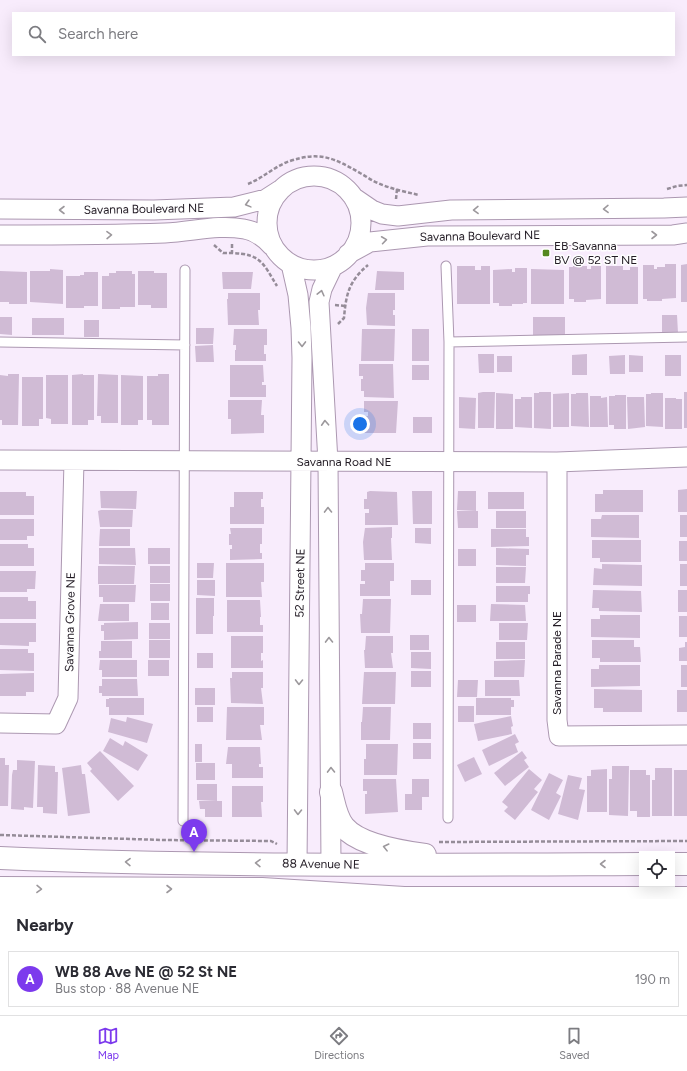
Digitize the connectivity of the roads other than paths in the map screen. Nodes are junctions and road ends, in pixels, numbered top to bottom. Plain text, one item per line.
1 (283, 188) junction
2 (353, 197) junction
3 (687, 207) edge
4 (0, 209) edge
5 (687, 233) edge
6 (0, 235) edge
7 (272, 246) junction
8 (348, 254) junction
9 (290, 264) junction
10 (333, 266) junction
11 (446, 266) dead end
12 (185, 270) dead end
13 (687, 337) edge
14 (0, 342) edge
15 (448, 342) junction
16 (185, 345) junction
17 (687, 457) edge
18 (0, 460) edge
19 (74, 461) junction
20 (184, 461) junction
21 (301, 462) junction
22 (328, 462) junction
23 (448, 462) junction
24 (557, 462) junction
25 (0, 723) edge
26 (687, 735) edge
27 (331, 792) junction
28 (448, 818) dead end
29 (183, 821) dead end
30 (0, 858) edge
31 (297, 864) junction
32 (639, 864) edge
33 (675, 864) edge
34 (687, 864) edge
35 (332, 865) junction
36 (493, 865) junction
37 (0, 888) edge
38 (325, 896) edge
39 (687, 898) edge
40 (402, 899) edge

1 - 2 street
1 -> 4 street, Savanna Boulevard NE
1 - 7 street
3 -> 2 street, Savanna Boulevard NE
2 - 8 street
8 -> 5 street, Savanna Boulevard NE
6 -> 7 street, Savanna Boulevard NE
7 - 9 street
8 - 10 street
9 - 10 street
9 -> 21 street, 52 Street NE
22 -> 10 street
11 - 15 lane
12 - 16 lane
13 - 15 lane
14 - 16 lane
15 - 23 lane
16 - 20 lane
17 - 24 street, Savanna Road NE
18 - 19 street, Savanna Road NE
19 - 20 street, Savanna Road NE
19 - 25 street, Savanna Grove NE
20 - 21 street, Savanna Road NE
20 - 29 lane
21 - 22 street, Savanna Road NE
21 -> 31 street, 52 Street NE
22 - 23 street, Savanna Road NE
27 -> 22 street
23 - 24 street, Savanna Road NE
23 - 28 lane
24 - 26 street, Savanna Parade NE
27 - 35 street
36 -> 27 street
31 -> 30 street, 88 Avenue NE
31 - 35 street, 88 Avenue NE
31 - 38 street
32 -> 36 street, 88 Avenue NE
33 - 34 street
35 - 36 street, 88 Avenue NE
35 - 38 street
37 -> 38 street
38 - 40 street
39 - 40 street

